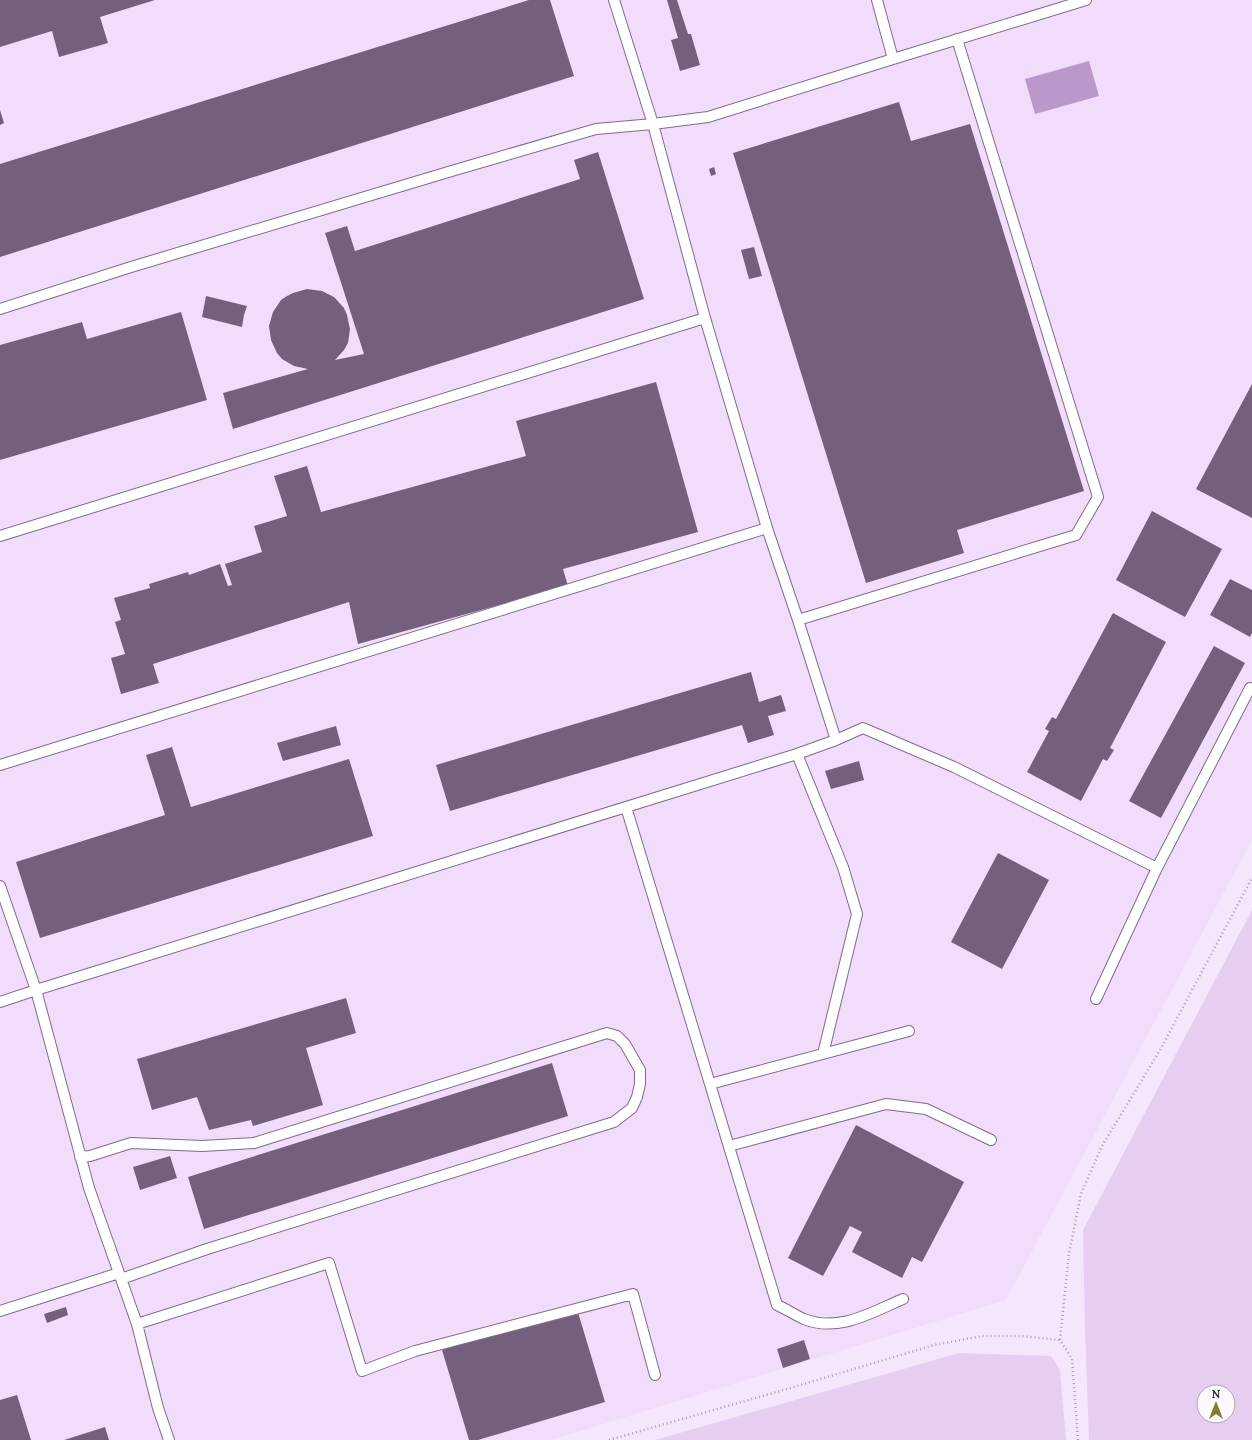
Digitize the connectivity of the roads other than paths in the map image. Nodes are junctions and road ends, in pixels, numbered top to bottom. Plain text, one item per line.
1 (614, 0) edge
2 (877, 0) edge
3 (1086, 0) edge
4 (957, 39) junction
5 (893, 59) junction
6 (653, 124) junction
7 (0, 309) edge
8 (705, 318) junction
9 (767, 528) junction
10 (0, 536) edge
11 (798, 620) junction
12 (1250, 688) dead end
13 (836, 740) junction
14 (797, 754) junction
15 (0, 765) edge
16 (626, 807) junction
17 (1157, 868) junction
18 (0, 886) edge
19 (36, 990) junction
20 (1096, 999) dead end
21 (0, 1002) edge
22 (909, 1031) dead end
23 (823, 1054) junction
24 (710, 1084) junction
25 (991, 1140) dead end
26 (729, 1146) junction
27 (80, 1157) junction
28 (120, 1276) junction
29 (903, 1299) dead end
30 (0, 1311) edge
31 (137, 1324) junction
32 (655, 1375) dead end
33 (169, 1440) edge

1 - 6 lane
2 - 5 lane
3 - 4 lane
4 - 5 lane
4 - 11 lane
5 - 6 lane
6 - 7 lane
6 - 8 lane
8 - 9 lane
8 - 10 lane
9 - 11 lane
9 - 15 lane
11 - 13 lane
12 - 17 lane
13 - 14 lane
13 - 17 lane
14 - 16 lane
14 - 23 lane
16 - 19 lane
16 - 24 lane
17 - 20 lane
18 - 19 lane
19 - 21 lane
19 - 27 lane
22 - 23 lane
23 - 24 lane
24 - 26 lane
25 - 26 lane
26 - 29 lane
27 - 28 lane
27 - 28 lane
28 - 30 lane
28 - 31 lane
31 - 32 lane
31 - 33 lane

